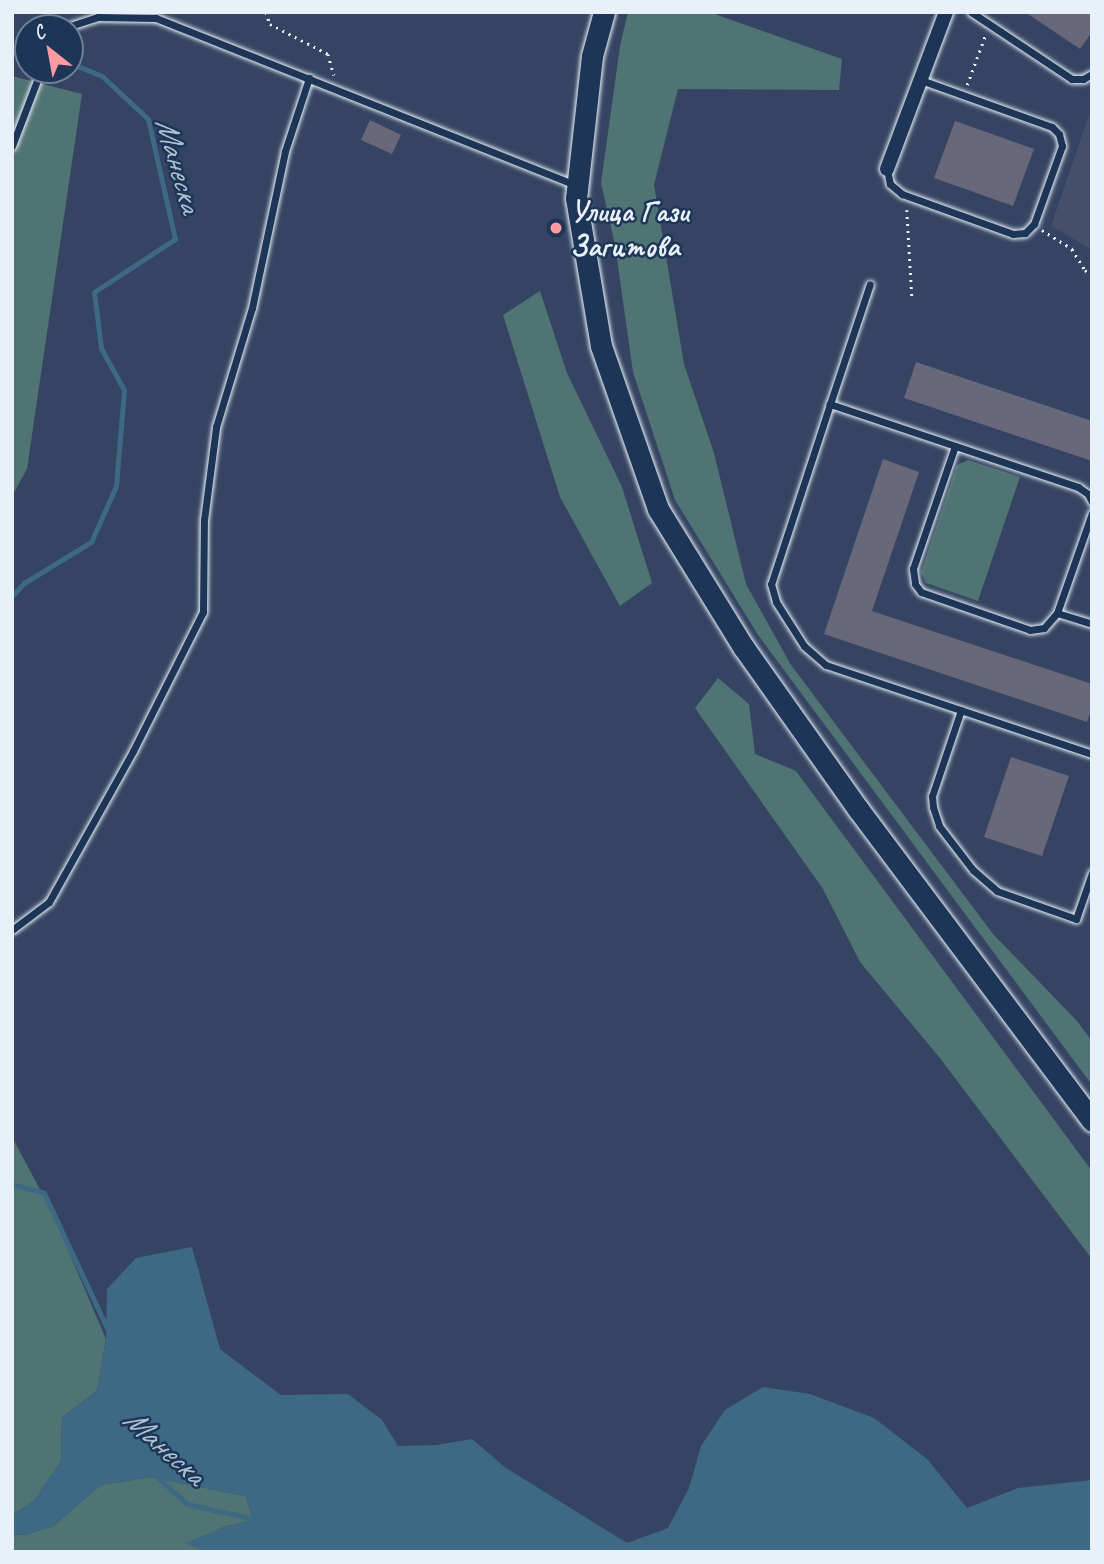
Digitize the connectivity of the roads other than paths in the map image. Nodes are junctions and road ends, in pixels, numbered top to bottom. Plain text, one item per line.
1 (604, 12) edge
2 (946, 12) edge
3 (971, 12) edge
4 (84, 22) edge
5 (1092, 74) edge
6 (309, 78) junction
7 (920, 80) junction
8 (36, 84) edge
9 (12, 146) edge
10 (887, 169) joint
11 (578, 185) junction
12 (870, 284) dead end
13 (830, 404) junction
14 (955, 446) junction
15 (1092, 502) edge
16 (1092, 513) edge
17 (1057, 613) junction
18 (1092, 624) edge
19 (961, 710) junction
20 (1092, 754) edge
21 (1092, 873) edge
22 (12, 930) edge
23 (1092, 1121) edge

1 - 11 main road
2 - 7 street
3 - 5 lane
4 - 6 lane
6 - 11 lane
6 - 22 lane
7 - 10 street
7 - 10 lane
8 - 9 lane
11 - 23 main road
12 - 13 lane
13 - 14 lane
13 - 19 lane
14 - 15 lane
14 - 17 lane
16 - 17 lane
17 - 18 lane
19 - 20 lane
19 - 21 lane

